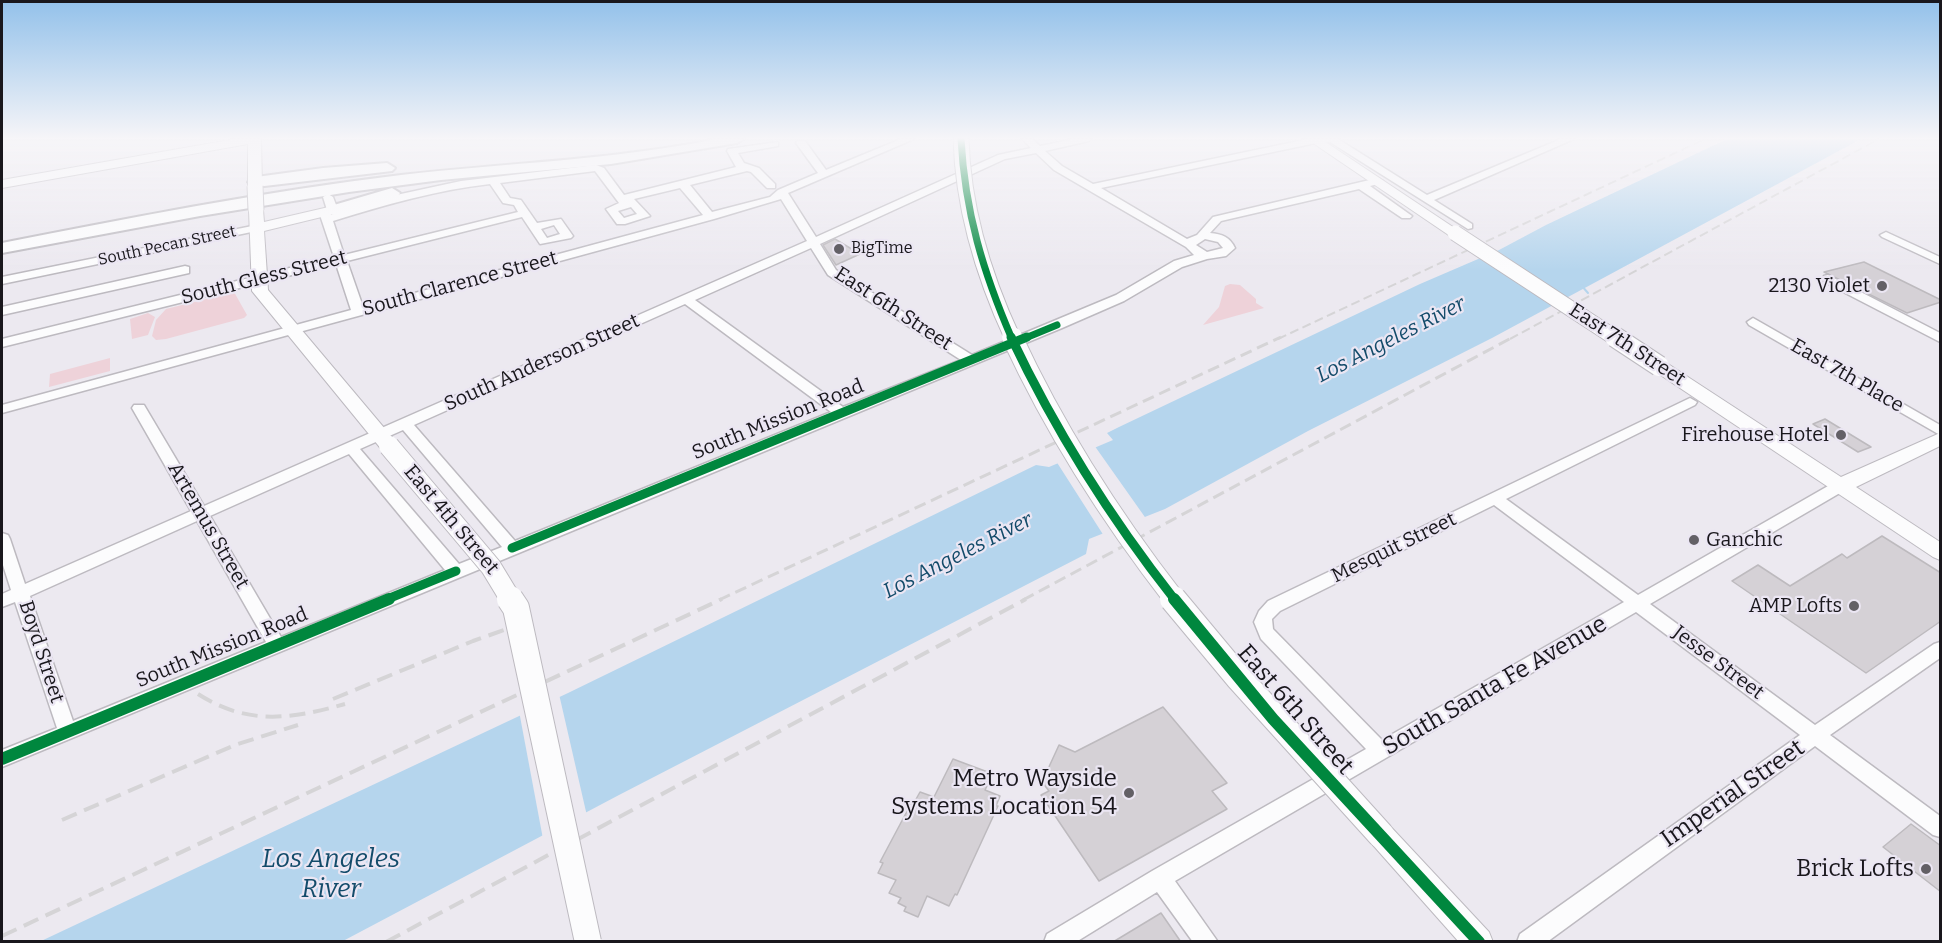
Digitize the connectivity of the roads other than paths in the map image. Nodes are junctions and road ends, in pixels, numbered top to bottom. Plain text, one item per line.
1 (261, 183) edge
2 (332, 183) edge
3 (380, 183) edge
4 (438, 183) edge
5 (469, 183) edge
6 (495, 183) edge
7 (610, 183) edge
8 (687, 183) edge
9 (769, 183) edge
10 (797, 183) edge
11 (945, 183) edge
12 (965, 183) edge
13 (1085, 183) edge
14 (1110, 183) edge
15 (1372, 183) edge
16 (1380, 183) edge
17 (1390, 183) edge
18 (1467, 183) edge
19 (255, 184) joint
20 (683, 184) junction
21 (1361, 185) junction
22 (1092, 187) junction
23 (776, 189) junction
24 (1414, 206) junction
25 (328, 210) junction
26 (526, 213) junction
27 (256, 217) junction
28 (710, 218) junction
29 (1468, 226) dead end
30 (534, 227) dead end
31 (183, 228) dead end
32 (1886, 235) dead end
33 (2, 240) edge
34 (183, 242) junction
35 (1196, 242) junction
36 (813, 243) junction
37 (2, 248) edge
38 (339, 260) junction
39 (1941, 261) edge
40 (184, 270) dead end
41 (258, 279) junction
42 (1827, 279) dead end
43 (2, 280) edge
44 (686, 299) junction
45 (2, 311) edge
46 (358, 312) junction
47 (1753, 322) dead end
48 (291, 330) junction
49 (1941, 338) edge
50 (2, 344) edge
51 (971, 360) junction
52 (1690, 402) dead end
53 (139, 408) dead end
54 (2, 409) edge
55 (843, 414) junction
56 (405, 423) junction
57 (1941, 431) edge
58 (1941, 439) edge
59 (384, 440) junction
60 (351, 447) junction
61 (1840, 486) junction
62 (1495, 498) junction
63 (202, 513) junction
64 (2, 539) edge
65 (512, 548) junction
66 (1941, 552) edge
67 (456, 571) junction
68 (21, 592) junction
69 (2, 601) edge
70 (1638, 604) junction
71 (277, 645) junction
72 (1941, 650) edge
73 (67, 731) junction
74 (1815, 736) junction
75 (1380, 751) junction
76 (2, 759) edge
77 (1941, 828) edge
78 (1160, 878) junction
79 (588, 942) edge
80 (1055, 942) edge
81 (1207, 942) edge
82 (1479, 942) edge
83 (1528, 942) edge

1 - 19 highway
2 - 33 highway
3 - 37 highway
4 - 25 highway
5 - 25 street, South Pecan Street
6 - 26 street
7 - 20 street, South Pecan Street
8 - 20 street
9 - 23 street, East 6th Street
10 - 23 street, South Clarence Street
11 - 36 street, South Anderson Street
12 - 82 main road, East 6th Street, bridge
13 - 22 street
14 - 22 street
15 - 21 street
16 - 24 main road, East 7th Street
17 - 24 street
18 - 24 street
19 - 27 main road, East 4th Street, bridge
20 - 28 street
21 - 24 street
21 - 35 street
22 - 35 street
23 - 28 street, South Clarence Street
23 - 36 street, East 6th Street
24 - 29 street
24 - 61 main road, East 7th Street, bridge
25 - 27 main road, South Pecan Street
25 - 38 street
26 - 30 street
26 - 38 street, South Gless Street
27 - 34 street, South Pecan Street
27 - 37 highway
27 - 41 main road, East 4th Street
28 - 46 street, South Clarence Street
31 - 34 street
32 - 39 street
34 - 43 street, South Pecan Street
35 - 35 street, South Mission Road
35 - 51 street, South Mission Road
36 - 44 street, South Anderson Street
36 - 51 street, East 6th Street
38 - 41 street, South Gless Street
38 - 46 street
40 - 45 street
41 - 48 main road, East 4th Street
41 - 50 street, South Gless Street
42 - 49 street
44 - 55 street
44 - 56 street, South Anderson Street
46 - 48 street, South Clarence Street
47 - 57 street, East 7th Place
48 - 54 street, South Clarence Street
48 - 59 main road, East 4th Street
51 - 55 street, South Mission Road
52 - 62 street, Mesquit Street
53 - 63 street, Artemus Street
55 - 65 street, South Mission Road
56 - 59 street, South Anderson Street
56 - 65 street, East 4th Street
58 - 61 main road, South Santa Fe Avenue
59 - 60 street, South Anderson Street
59 - 79 main road, East 4th Street, bridge
60 - 63 street, South Anderson Street
60 - 67 street, East 4th Street
61 - 66 main road, East 7th Street
61 - 70 street, South Santa Fe Avenue
62 - 70 street, Jesse Street
62 - 75 street, Mesquit Street
63 - 68 street, South Anderson Street
63 - 71 street, Artemus Street
64 - 68 street, Boyd Street
65 - 67 street, South Mission Road
67 - 71 street, South Mission Road
68 - 69 street, South Anderson Street
68 - 73 street, Boyd Street
70 - 74 street, Jesse Street
70 - 75 street, South Santa Fe Avenue
71 - 73 street, South Mission Road
72 - 74 street, Imperial Street
73 - 76 street, South Mission Road
74 - 77 street, Jesse Street
74 - 83 street, Imperial Street
75 - 78 street, South Santa Fe Avenue
78 - 80 street, South Santa Fe Avenue
78 - 81 street

